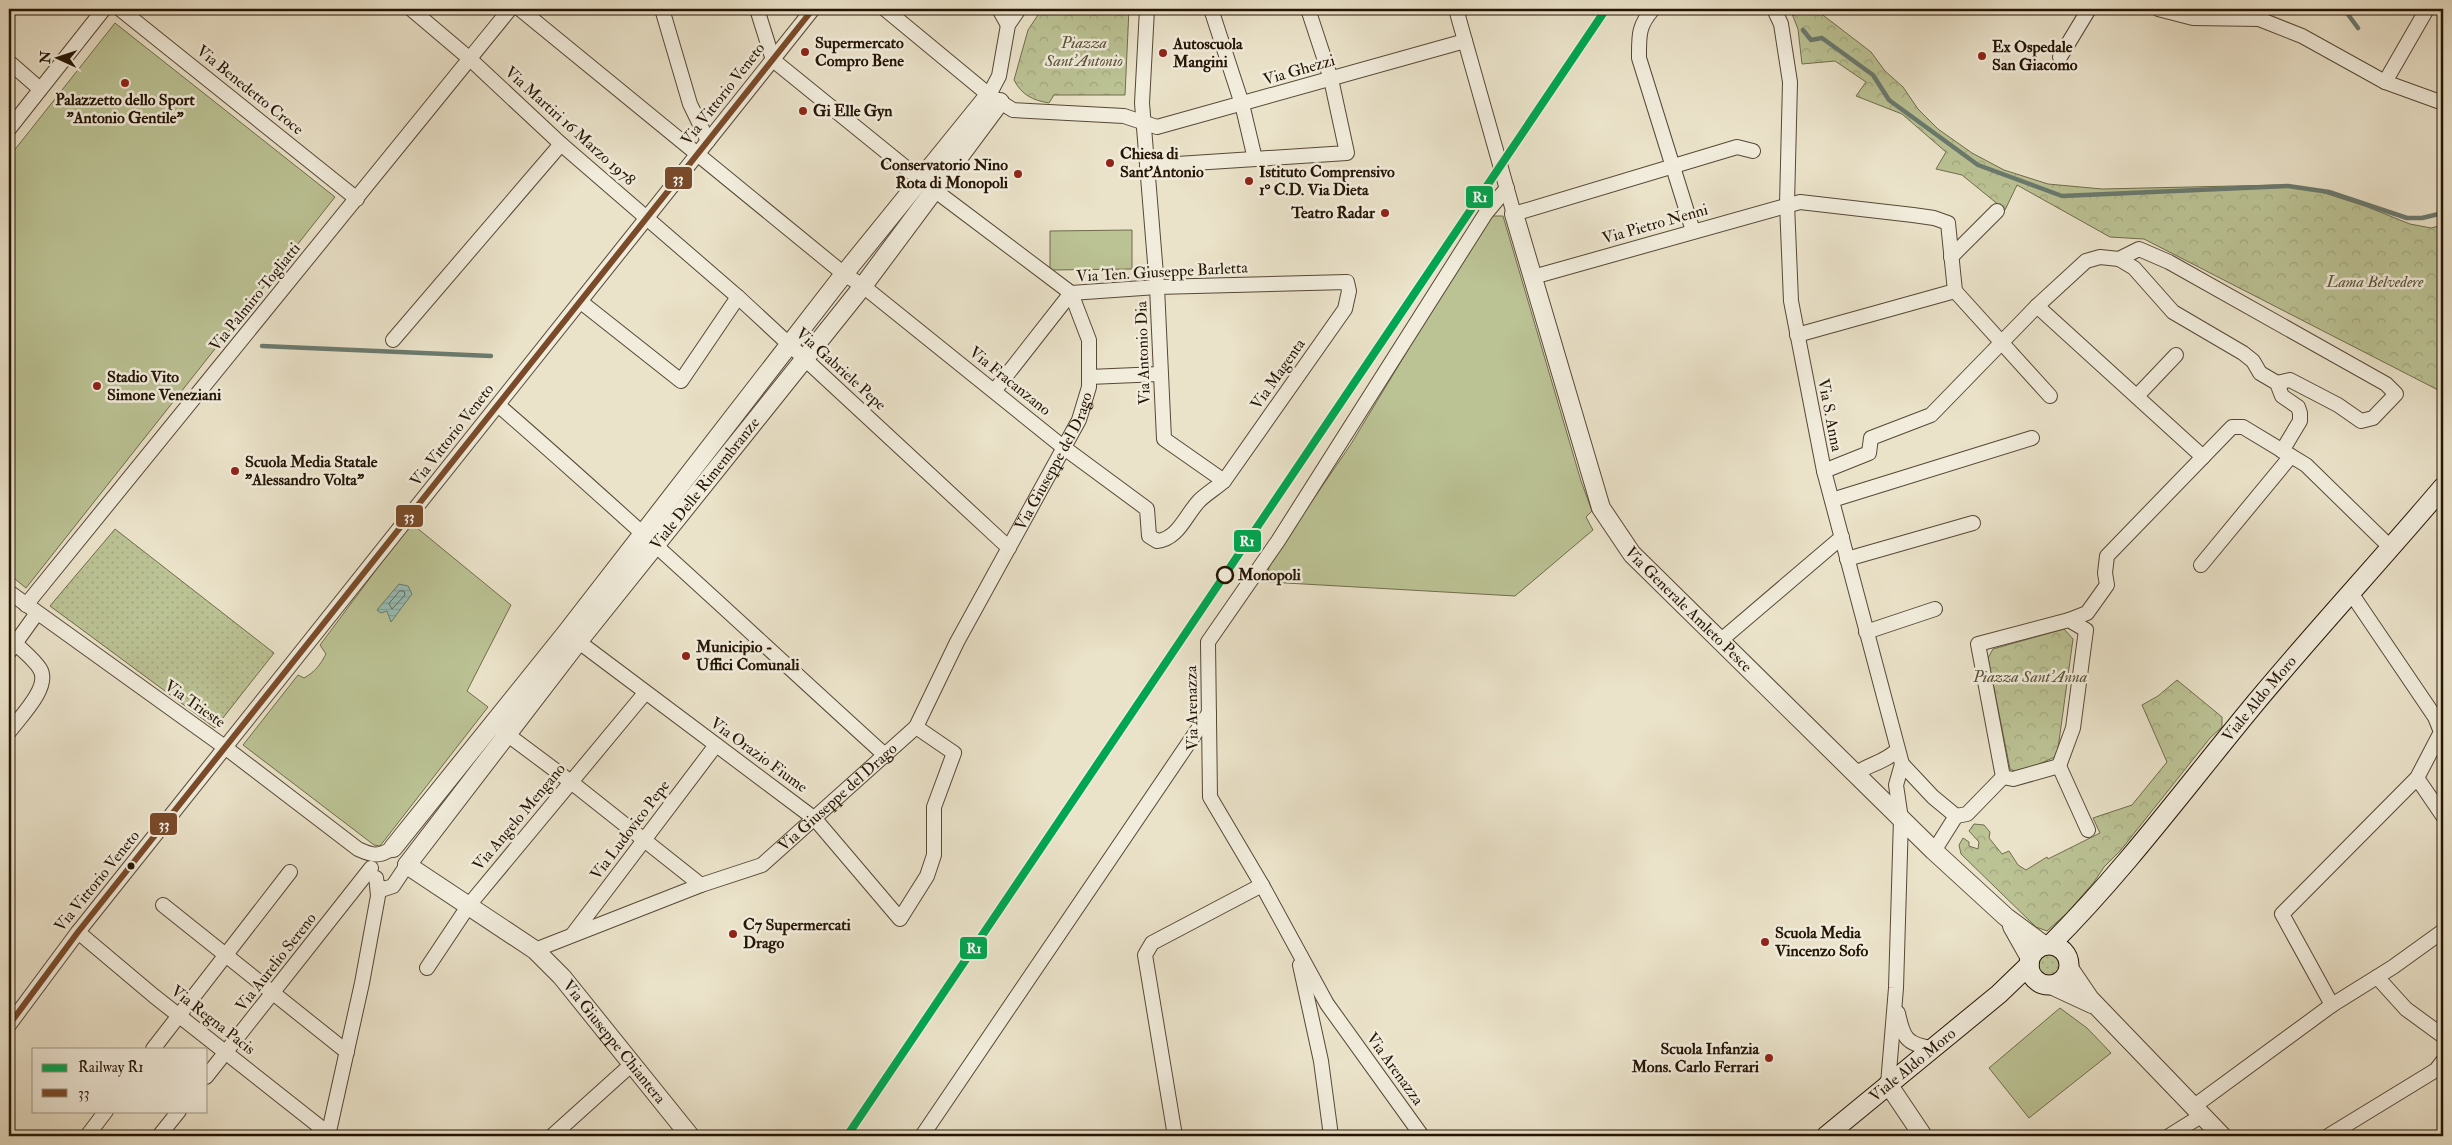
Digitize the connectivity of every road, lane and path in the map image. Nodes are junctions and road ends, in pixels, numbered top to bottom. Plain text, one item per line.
1 (104, 9) edge
2 (120, 9) edge
3 (411, 9) edge
4 (510, 9) edge
5 (520, 9) edge
6 (662, 9) edge
7 (757, 9) edge
8 (813, 9) edge
9 (885, 9) edge
10 (999, 9) edge
11 (1019, 9) edge
12 (1147, 9) edge
13 (1211, 9) edge
14 (1308, 9) edge
15 (1456, 9) edge
16 (1653, 9) edge
17 (1774, 9) edge
18 (2089, 9) edge
19 (2158, 9) edge
20 (2427, 9) edge
21 (1008, 25) junction
22 (1465, 41) junction
23 (2060, 56) dead end
24 (470, 58) junction
25 (773, 60) junction
26 (9, 62) edge
27 (1331, 79) junction
28 (2385, 82) junction
29 (40, 89) junction
30 (994, 98) junction
31 (2443, 103) edge
32 (1242, 104) junction
33 (1144, 122) junction
34 (9, 129) edge
35 (708, 141) junction
36 (561, 144) junction
37 (1753, 151) dead end
38 (696, 155) junction
39 (1255, 158) junction
40 (1147, 166) junction
41 (1672, 166) junction
42 (928, 185) junction
43 (1508, 188) junction
44 (357, 199) junction
45 (1787, 204) junction
46 (1997, 211) dead end
47 (1514, 214) junction
48 (648, 218) junction
49 (1693, 231) junction
50 (1952, 257) junction
51 (2119, 259) junction
52 (844, 274) junction
53 (1533, 277) junction
54 (1347, 282) joint
55 (863, 286) junction
56 (1158, 287) junction
57 (1955, 292) junction
58 (1071, 293) junction
59 (738, 297) junction
60 (581, 302) junction
61 (2037, 306) junction
62 (1797, 335) junction
63 (393, 340) dead end
64 (2002, 341) junction
65 (789, 345) junction
66 (2176, 356) dead end
67 (804, 360) junction
68 (1160, 374) junction
69 (1089, 378) junction
70 (2277, 383) junction
71 (995, 390) junction
72 (2050, 396) dead end
73 (2137, 396) junction
74 (498, 405) junction
75 (2032, 438) dead end
76 (1063, 447) junction
77 (2286, 453) junction
78 (2203, 457) junction
79 (1824, 471) junction
80 (1224, 481) junction
81 (2441, 489) edge
82 (1832, 500) junction
83 (1972, 523) dead end
84 (642, 533) junction
85 (1842, 537) junction
86 (656, 546) junction
87 (1009, 548) junction
88 (2391, 548) junction
89 (1847, 559) junction
90 (2201, 565) dead end
91 (9, 592) edge
92 (2351, 593) junction
93 (32, 609) junction
94 (1935, 610) dead end
95 (2069, 620) junction
96 (1866, 632) junction
97 (572, 638) junction
98 (1720, 641) junction
99 (12, 648) edge
100 (645, 693) junction
101 (1209, 713) junction
102 (916, 727) junction
103 (500, 729) junction
104 (9, 732) edge
105 (716, 745) junction
106 (226, 748) junction
107 (1897, 750) junction
108 (886, 756) junction
109 (1902, 764) junction
110 (2059, 766) junction
111 (1855, 774) junction
112 (2003, 778) junction
113 (2417, 778) junction
114 (571, 782) junction
115 (1956, 816) junction
116 (2443, 816) edge
117 (816, 819) junction
118 (1901, 819) junction
119 (2088, 830) dead end
120 (644, 840) junction
121 (393, 848) junction
122 (358, 849) junction
123 (1934, 851) junction
124 (407, 865) junction
125 (290, 872) dead end
126 (375, 876) junction
127 (701, 885) junction
128 (1262, 885) junction
129 (393, 886) junction
130 (163, 904) dead end
131 (469, 905) junction
132 (2082, 914) junction
133 (2006, 918) junction
134 (2443, 931) edge
135 (78, 932) junction
136 (572, 936) junction
137 (2047, 944) junction
138 (1297, 949) junction
139 (535, 950) junction
140 (368, 951) junction
141 (225, 955) junction
142 (2029, 961) junction
143 (2069, 965) junction
144 (427, 968) dead end
145 (2377, 977) junction
146 (2047, 985) junction
147 (1896, 988) junction
148 (273, 993) junction
149 (1999, 994) junction
150 (2332, 1005) junction
151 (2099, 1008) junction
152 (178, 1015) junction
153 (9, 1025) edge
154 (2443, 1036) edge
155 (154, 1048) edge
156 (1933, 1048) junction
157 (347, 1052) junction
158 (226, 1053) junction
159 (2443, 1061) edge
160 (632, 1064) junction
161 (208, 1075) edge
162 (1888, 1084) junction
163 (2197, 1111) junction
164 (105, 1112) edge
165 (178, 1112) edge
166 (328, 1135) edge
167 (87, 1136) edge
168 (159, 1136) edge
169 (552, 1136) edge
170 (689, 1136) edge
171 (922, 1136) edge
172 (1175, 1136) edge
173 (1331, 1136) edge
174 (1422, 1136) edge
175 (1826, 1136) edge
176 (1923, 1136) edge
177 (2169, 1136) edge
178 (2222, 1136) edge
179 (2328, 1136) edge

1 - 29 street
2 - 44 street, Via Benedetto Croce
3 - 24 street, Via Martiri 16 Marzo 1978
4 - 24 street, Via Palmiro Togliatti
5 - 38 street, Via Fracanzano
6 - 35 street
7 - 25 street
8 - 25 street, Via Vittorio Veneto
9 - 30 street, Via Ghezzi
10 - 21 street
11 - 21 street
12 - 33 street, Via Antonio Dia
13 - 32 street
14 - 27 street
15 - 22 street
16 - 41 street
17 - 45 street, Via S. Anna
18 - 23 street
19 - 28 street
20 - 28 street
21 - 30 street
22 - 27 street, Via Ghezzi
22 - 43 street
24 - 36 street, Via Martiri 16 Marzo 1978
24 - 44 street, Via Palmiro Togliatti
25 - 35 street, Via Vittorio Veneto
25 - 42 street
26 - 29 street
27 - 32 street, Via Ghezzi
27 - 39 street
28 - 31 street
29 - 34 street
30 - 33 street, Via Ghezzi
30 - 42 street, Viale Delle Rimembranze
32 - 33 street, Via Ghezzi
32 - 39 street
33 - 40 street, Via Antonio Dia
35 - 38 street, Via Vittorio Veneto
36 - 48 street, Via Martiri 16 Marzo 1978
36 - 63 street
37 - 41 street
38 - 48 street, Via Vittorio Veneto
38 - 52 street, Via Fracanzano
39 - 40 street
40 - 56 street, Via Antonio Dia
41 - 47 street
41 - 49 street
42 - 52 street, Viale Delle Rimembranze
42 - 55 street, Viale Delle Rimembranze
42 - 58 street
43 - 47 street
43 - 101 street, Via Arenazza
44 - 93 street, Via Palmiro Togliatti
45 - 49 street, Via Pietro Nenni
45 - 50 street, Via Pietro Nenni
45 - 62 street, Via S. Anna
46 - 50 street
47 - 53 street, Via Generale Amleto Pesce
48 - 59 street, Via Gabriele Pepe
48 - 60 street, Via Vittorio Veneto
49 - 53 street, Via Pietro Nenni
50 - 57 street
51 - 61 street
51 - 70 street
51 - 70 street
52 - 55 street, Via Fracanzano
52 - 65 street, Viale Delle Rimembranze
53 - 98 street, Via Generale Amleto Pesce
54 - 56 street, Via Ten. Giuseppe Barletta
54 - 80 street, Via Magenta
55 - 67 street, Viale Delle Rimembranze
55 - 71 street, Via Fracanzano
56 - 58 street, Via Ten. Giuseppe Barletta
56 - 68 street, Via Antonio Dia
57 - 62 street
57 - 64 street
58 - 69 street, Via Giuseppe del Drago
58 - 71 street, Via Ten. Giuseppe Barletta
59 - 60 street
59 - 65 street, Via Gabriele Pepe
60 - 74 street, Via Vittorio Veneto
61 - 64 street
61 - 73 street
62 - 79 street, Via S. Anna
64 - 72 street
64 - 79 street
65 - 67 street, Via Gabriele Pepe
65 - 84 street, Viale Delle Rimembranze
66 - 73 street
67 - 86 street, Viale Delle Rimembranze
67 - 87 street, Via Gabriele Pepe
68 - 69 street, Via Giuseppe del Drago
68 - 80 street, Via Antonio Dia
69 - 76 street, Via Giuseppe del Drago
70 - 77 street
71 - 76 street, Via Fracanzano
73 - 78 street
74 - 84 street
74 - 106 street, Via Vittorio Veneto
75 - 82 street
76 - 80 street, Via Fracanzano
76 - 87 street, Via Giuseppe del Drago
77 - 78 street
77 - 88 street
77 - 90 street
78 - 95 street
79 - 82 street, Via S. Anna
81 - 88 main road, Viale Aldo Moro
82 - 85 street, Via S. Anna
83 - 89 street
84 - 86 street
84 - 97 street, Viale Delle Rimembranze
85 - 89 street, Via S. Anna
85 - 98 street
86 - 97 street, Viale Delle Rimembranze
86 - 108 street
87 - 102 street, Via Giuseppe del Drago
88 - 92 main road, Viale Aldo Moro
89 - 96 street, Via S. Anna
91 - 93 street, Via Trieste
92 - 113 street
92 - 132 main road, Viale Aldo Moro
93 - 99 street, Via Palmiro Togliatti
93 - 106 street, Via Trieste
94 - 96 street
95 - 110 street
95 - 112 street
96 - 107 street, Via S. Anna
97 - 100 street, Via Orazio Fiume
97 - 103 street, Viale Delle Rimembranze
98 - 111 street, Via Generale Amleto Pesce
99 - 104 street
100 - 105 street, Via Orazio Fiume
100 - 114 street, Via Angelo Mengano
101 - 128 street, Via Arenazza
101 - 171 street
102 - 108 street, Via Giuseppe del Drago
102 - 117 street, Via Orazio Fiume
103 - 114 street
103 - 121 street, Viale Delle Rimembranze
103 - 124 street, Viale Delle Rimembranze
105 - 117 street, Via Orazio Fiume
105 - 120 street, Via Ludovico Pepe
106 - 122 street, Via Trieste
106 - 135 street, Via Vittorio Veneto
107 - 109 street, Via S. Anna
107 - 111 street
108 - 117 street, Via Giuseppe del Drago
109 - 115 street
109 - 118 street
110 - 112 street
110 - 119 street
111 - 118 street, Via Generale Amleto Pesce
112 - 115 street
113 - 116 street
113 - 150 street
114 - 120 street
114 - 131 street, Via Angelo Mengano
115 - 123 street
117 - 127 street, Via Giuseppe del Drago
118 - 123 street, Via Generale Amleto Pesce
118 - 147 street
120 - 127 street
120 - 136 street, Via Ludovico Pepe
121 - 122 street
121 - 124 street
121 - 126 street
122 - 126 street
123 - 133 street, Via Generale Amleto Pesce
124 - 129 street
124 - 131 street
125 - 141 street
126 - 129 street
126 - 140 street
126 - 148 street, Via Aurelio Sereno
127 - 136 street, Via Giuseppe del Drago
128 - 138 street, Via Arenazza
128 - 172 street
129 - 140 street
130 - 141 street
131 - 139 street
131 - 144 street, Via Angelo Mengano
132 - 137 main road, Viale Aldo Moro
132 - 143 main road, Viale Aldo Moro
133 - 137 street, Via Generale Amleto Pesce
133 - 142 street, Via Generale Amleto Pesce
134 - 145 street
135 - 152 street, Via Regna Pacis
135 - 153 street, Via Vittorio Veneto
136 - 139 street, Via Giuseppe del Drago
137 - 142 main road
137 - 143 main road
138 - 173 street
138 - 174 street, Via Arenazza
139 - 160 street, Via Giuseppe Chiantera
140 - 157 street
141 - 148 street
141 - 152 street
142 - 146 main road
142 - 149 main road, Viale Aldo Moro
143 - 146 main road
143 - 151 street
145 - 150 street
145 - 154 street
146 - 149 main road, Viale Aldo Moro
146 - 151 street
147 - 156 street
147 - 162 street
148 - 157 street
148 - 158 street, Via Aurelio Sereno
149 - 156 main road, Viale Aldo Moro
150 - 163 street
151 - 163 street
152 - 155 street
152 - 158 street, Via Regna Pacis
156 - 162 main road, Viale Aldo Moro
157 - 166 street
158 - 161 street, Via Aurelio Sereno
158 - 166 street, Via Regna Pacis
159 - 179 street
160 - 169 street
160 - 170 street, Via Giuseppe Chiantera
162 - 175 main road, Viale Aldo Moro
162 - 176 street
163 - 177 street
163 - 178 street
164 - 167 street
165 - 168 street

